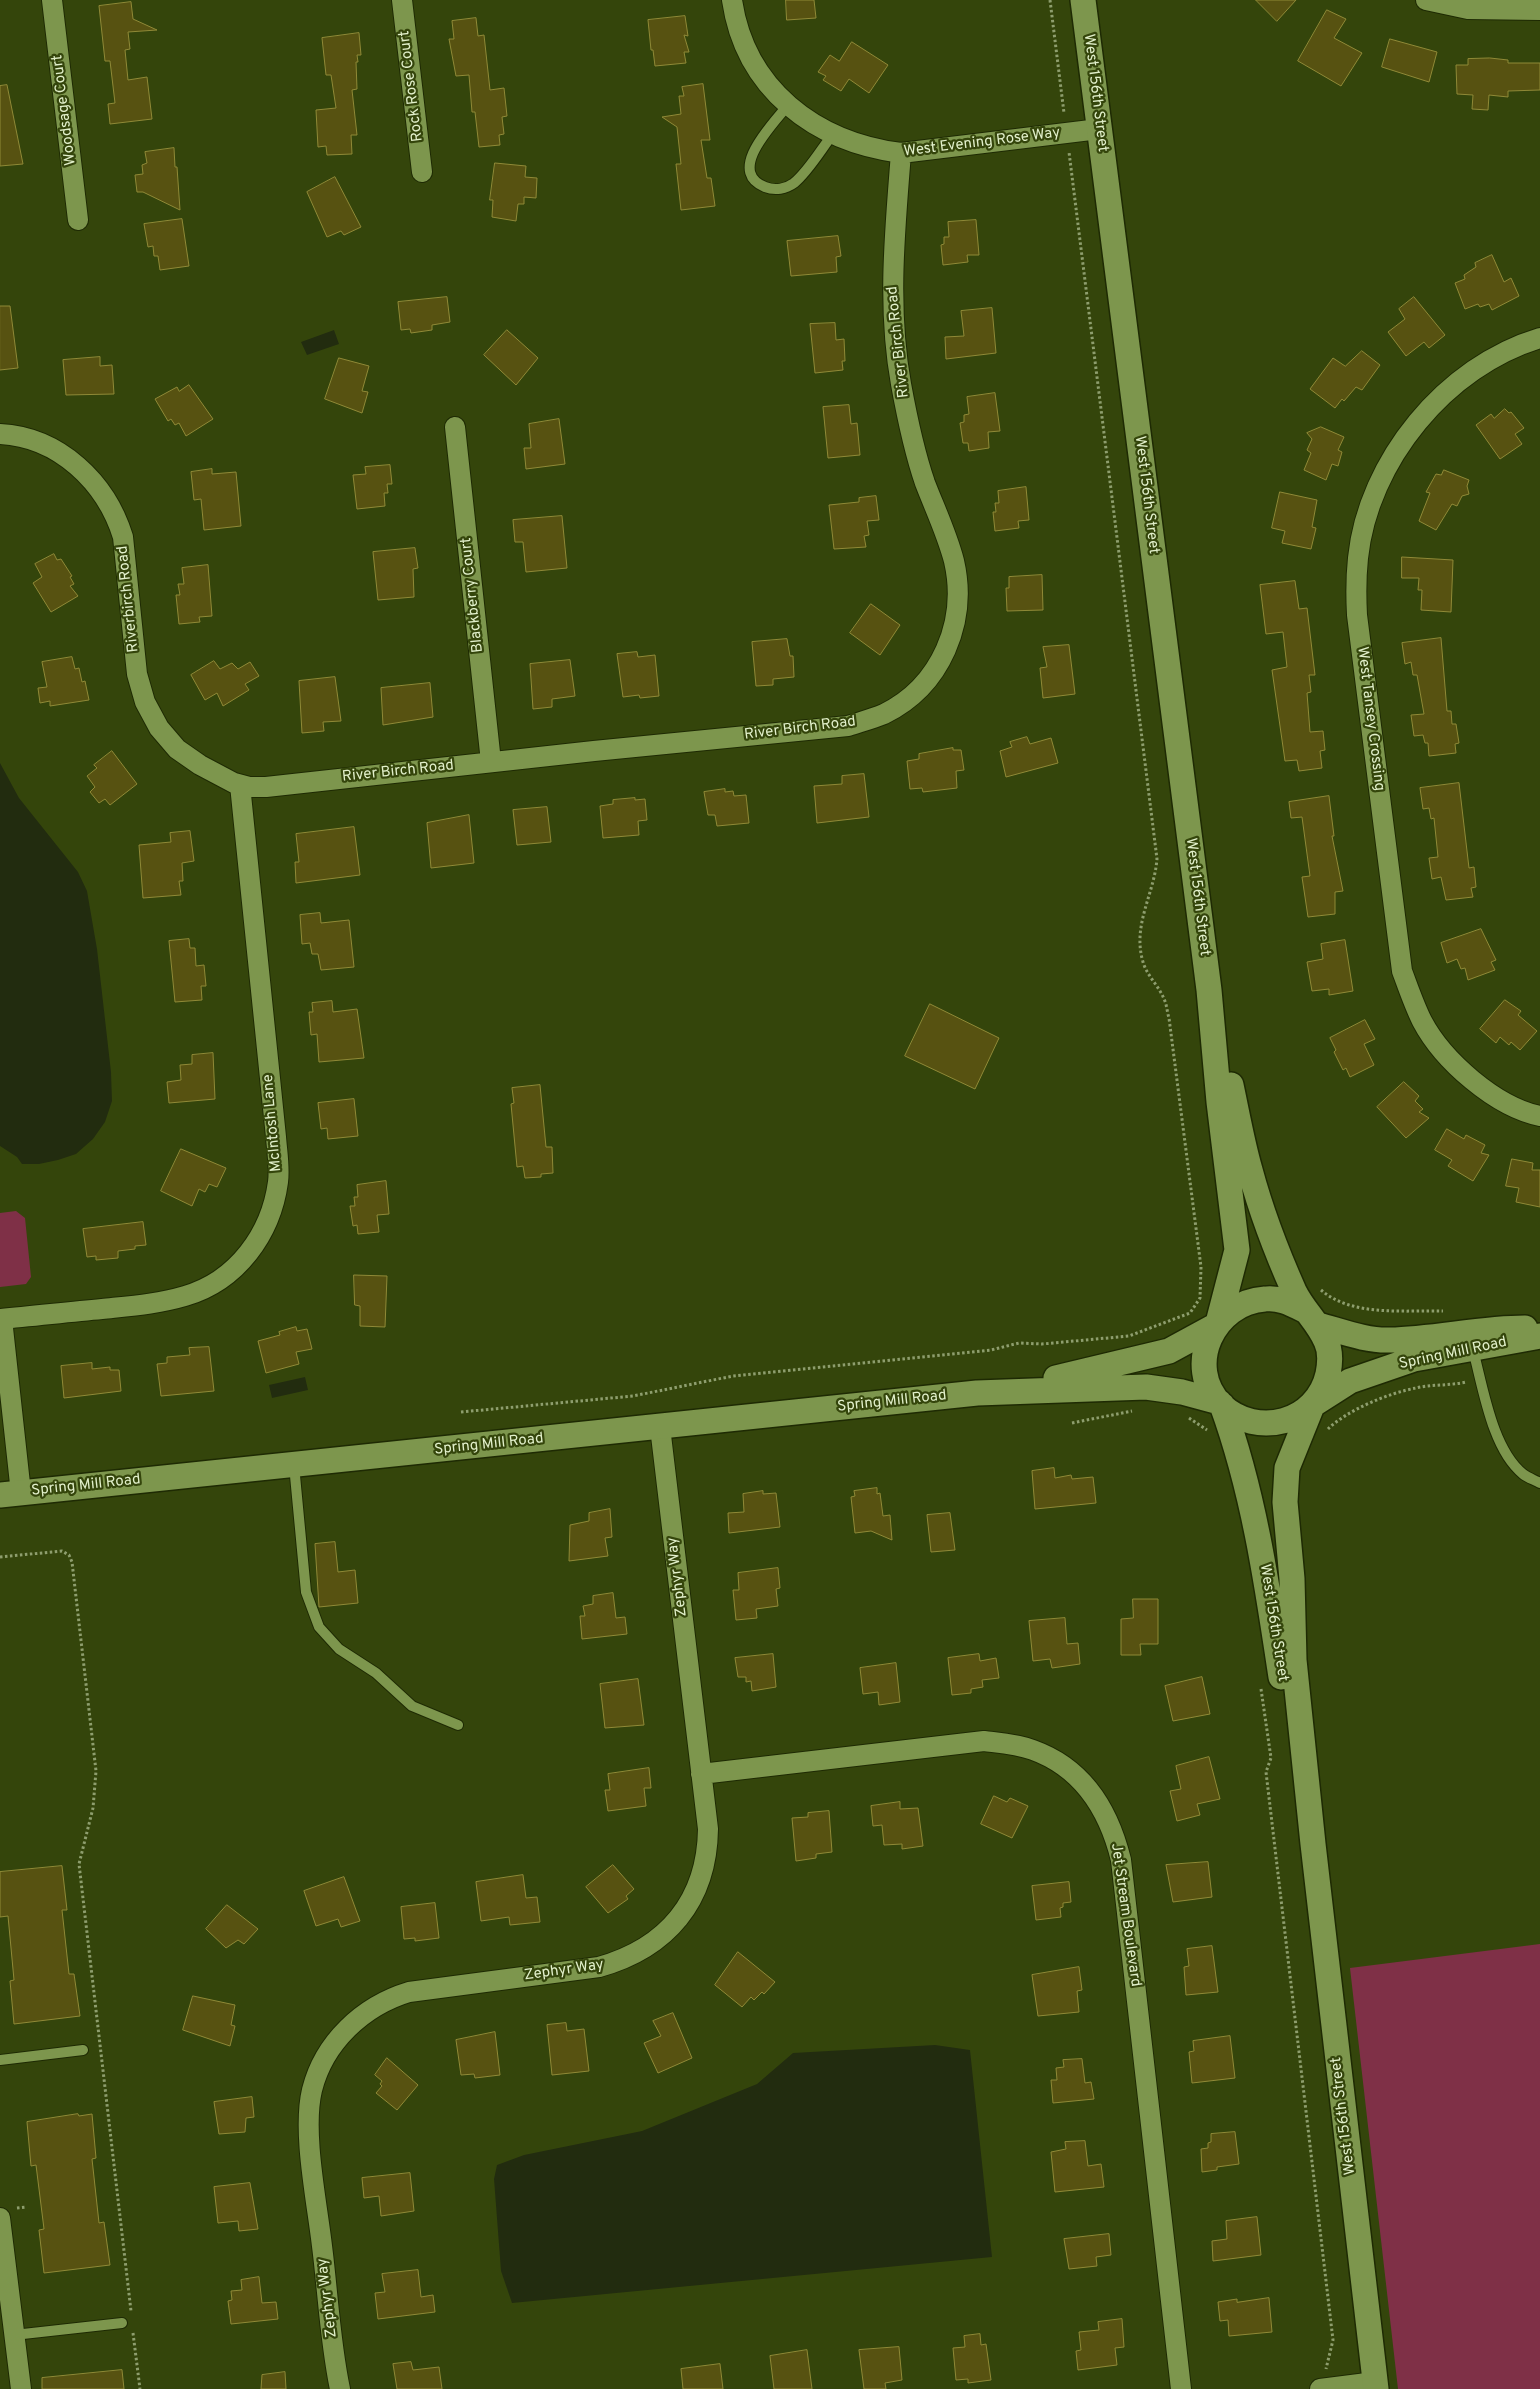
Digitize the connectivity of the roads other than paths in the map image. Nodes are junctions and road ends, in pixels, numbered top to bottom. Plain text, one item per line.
1 (52, 0) edge
2 (402, 0) edge
3 (732, 0) edge
4 (1083, 0) edge
5 (1426, 0) edge
6 (1540, 10) edge
7 (788, 105) junction
8 (1099, 128) junction
9 (833, 134) junction
10 (901, 154) junction
11 (422, 172) dead end
12 (78, 220) dead end
13 (1540, 338) edge
14 (455, 427) dead end
15 (0, 434) edge
16 (491, 762) junction
17 (240, 785) junction
18 (1209, 990) junction
19 (1540, 1116) edge
20 (1311, 1317) junction
21 (1, 1319) edge
22 (1216, 1325) junction
23 (1540, 1328) edge
24 (1540, 1336) edge
25 (1473, 1350) junction
26 (978, 1393) junction
27 (1220, 1403) junction
28 (1313, 1405) junction
29 (660, 1427) junction
30 (294, 1465) junction
31 (1540, 1483) edge
32 (11, 1494) edge
33 (458, 1725) dead end
34 (700, 1774) junction
35 (1312, 1844) junction
36 (83, 2050) dead end
37 (0, 2060) edge
38 (0, 2218) edge
39 (1, 2239) edge
40 (122, 2323) dead end
41 (14, 2336) junction
42 (1376, 2386) edge
43 (1326, 2388) edge
44 (21, 2389) edge
45 (340, 2389) edge
46 (1181, 2389) edge

1 - 12 street, Woodsage Court
2 - 11 street, Rock Rose Court
3 - 7 street, West Evening Rose Way
4 - 8 street, West 156th Street
5 - 6 street
7 - 9 street, West Evening Rose Way
7 - 9 lane
8 - 10 street, West Evening Rose Way
8 - 18 street, West 156th Street
9 - 10 street, West Evening Rose Way
10 - 16 street, River Birch Road
13 - 19 street, West Tansey Crossing
14 - 16 street, Blackberry Court
15 - 17 street, Riverbirch Road
16 - 17 street, River Birch Road
17 - 21 street, McIntosh Lane
18 - 20 street, West 156th Street
18 - 22 street, West 156th Street
20 - 22 street
20 - 23 street, Spring Mill Road
20 - 28 street
21 - 32 street
22 - 26 street, Spring Mill Road
22 - 27 street
24 - 25 street, Spring Mill Road
25 - 28 street, Spring Mill Road
25 - 31 lane
26 - 27 street, Spring Mill Road
26 - 29 street, Spring Mill Road
27 - 28 street
27 - 35 street, West 156th Street
28 - 35 street, West 156th Street
29 - 30 street, Spring Mill Road
29 - 34 street, Zephyr Way
30 - 32 street, Spring Mill Road
30 - 33 lane
34 - 45 street, Zephyr Way
34 - 46 street, Jet Stream Boulevard
35 - 42 street, West 156th Street
36 - 37 lane
38 - 39 street
39 - 41 street
40 - 41 lane
41 - 44 street
42 - 43 street

